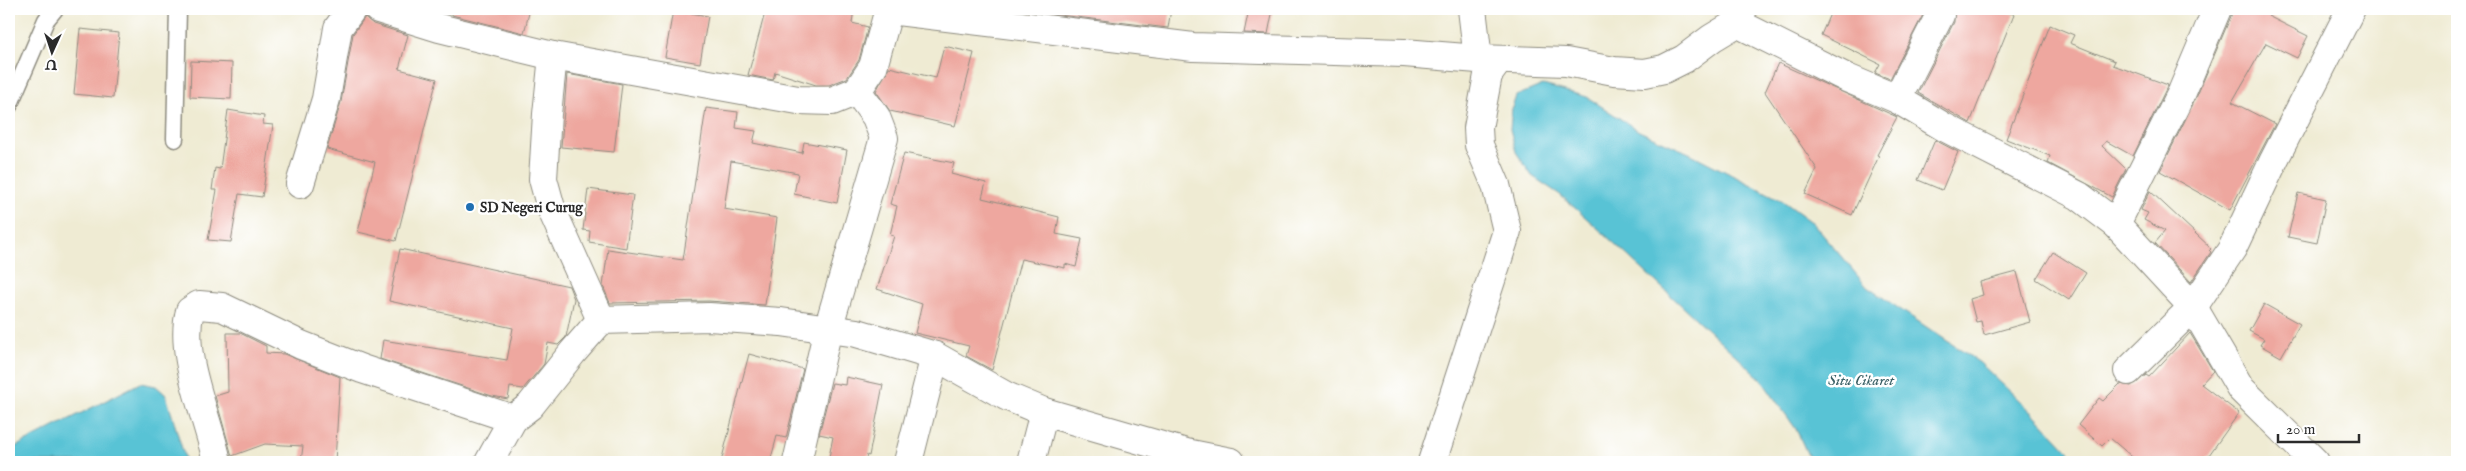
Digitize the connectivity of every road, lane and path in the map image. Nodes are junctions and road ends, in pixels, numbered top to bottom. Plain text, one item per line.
1 (55, 9) edge
2 (178, 9) edge
3 (352, 9) edge
4 (378, 9) edge
5 (1472, 9) edge
6 (2217, 9) edge
7 (2351, 9) edge
8 (889, 10) edge
9 (1940, 15) dead end
10 (1740, 16) edge
11 (1054, 19) edge
12 (553, 56) junction
13 (1488, 60) junction
14 (857, 91) junction
15 (1897, 99) junction
16 (9, 106) edge
17 (175, 139) dead end
18 (300, 184) dead end
19 (2116, 224) junction
20 (2193, 307) junction
21 (601, 320) junction
22 (828, 329) junction
23 (935, 356) junction
24 (2128, 371) dead end
25 (1044, 412) junction
26 (512, 418) junction
27 (1185, 458) edge
28 (217, 462) edge
29 (489, 462) edge
30 (797, 462) edge
31 (908, 462) edge
32 (1031, 462) edge
33 (1231, 462) edge
34 (1432, 462) edge
35 (2315, 462) edge

1 - 16 lane
2 - 17 lane
3 - 18 street
4 - 12 street
5 - 13 street
6 - 19 street
7 - 20 street
8 - 11 street
8 - 14 street
9 - 15 street
10 - 13 street
10 - 15 street
11 - 13 street
12 - 14 street
12 - 21 street
13 - 34 street
14 - 22 street
15 - 19 street
19 - 20 street
20 - 24 street
20 - 35 street
21 - 22 street
21 - 26 street
22 - 23 street
22 - 30 street
23 - 25 street
23 - 31 street
25 - 27 street
25 - 32 street
26 - 28 street
26 - 29 street
27 - 33 street

